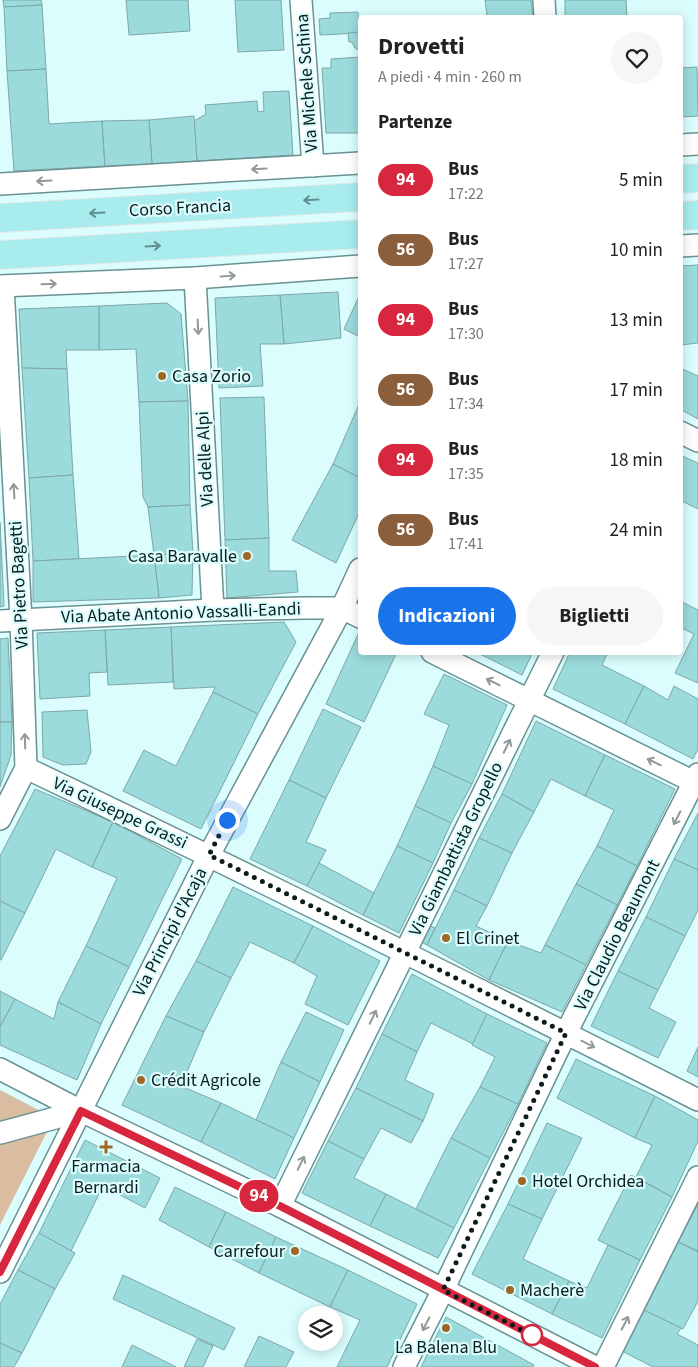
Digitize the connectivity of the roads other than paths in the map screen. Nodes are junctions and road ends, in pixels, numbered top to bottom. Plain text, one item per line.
1 (301, 0) edge
2 (544, 0) edge
3 (545, 15) edge
4 (698, 144) edge
5 (683, 145) edge
6 (358, 163) edge
7 (313, 166) junction
8 (698, 178) edge
9 (683, 179) edge
10 (0, 184) edge
11 (358, 197) edge
12 (698, 215) edge
13 (683, 216) edge
14 (0, 218) edge
15 (358, 234) edge
16 (698, 245) edge
17 (683, 246) edge
18 (0, 255) edge
19 (358, 266) edge
20 (194, 278) junction
21 (1, 286) edge
22 (683, 434) edge
23 (698, 441) edge
24 (358, 579) edge
25 (213, 610) junction
26 (351, 612) edge
27 (21, 620) junction
28 (0, 621) edge
29 (438, 655) edge
30 (552, 655) edge
31 (530, 700) junction
32 (26, 768) junction
33 (697, 780) edge
34 (0, 819) edge
35 (209, 855) junction
36 (405, 952) junction
37 (566, 1033) junction
38 (0, 1069) edge
39 (698, 1100) edge
40 (81, 1111) junction
41 (0, 1133) edge
42 (698, 1177) edge
43 (280, 1206) junction
44 (0, 1272) edge
45 (443, 1290) junction
46 (404, 1367) edge
47 (595, 1367) edge
48 (603, 1367) edge

1 - 7 street, Via Michele Schina
2 - 3 street
4 - 5 street
6 - 7 street, Corso Francia
7 -> 10 street, Corso Francia
8 - 9 main road
11 -> 14 main road, Corso Francia
12 - 13 main road
18 -> 15 main road, Corso Francia
16 - 17 street
20 -> 19 street
21 -> 20 street
20 -> 25 street, Via delle Alpi
27 -> 21 street, Via Pietro Bagetti
22 - 23 street
24 - 26 street, Via Principi d'Acaja
25 - 26 street, Via Abate Antonio Vassalli-Eandi
25 - 27 street, Via Abate Antonio Vassalli-Eandi
26 - 35 street, Via Principi d'Acaja
27 - 28 street, Via Abate Antonio Vassalli-Eandi
32 -> 27 street, Via Pietro Bagetti
31 -> 29 street
30 - 31 street, Via Giambattista Gropello
33 -> 31 street
36 -> 31 street, Via Giambattista Gropello
32 - 34 street, Via Pietro Bagetti
32 - 35 street, Via Giuseppe Grassi
33 -> 37 street, Via Claudio Beaumont
35 - 36 street, Via Giuseppe Grassi
35 - 40 street, Via Principi d'Acaja
36 - 37 street, Via Giuseppe Grassi
43 -> 36 street, Via Giambattista Gropello
37 -> 39 street, Via Giuseppe Grassi
37 - 45 street, Via Claudio Beaumont
38 - 40 street
40 - 41 street
40 - 43 street
40 - 44 street, Via Principi d'Acaja
48 -> 42 street
43 - 45 street
45 -> 46 street, Via Claudio Beaumont
45 - 47 street

